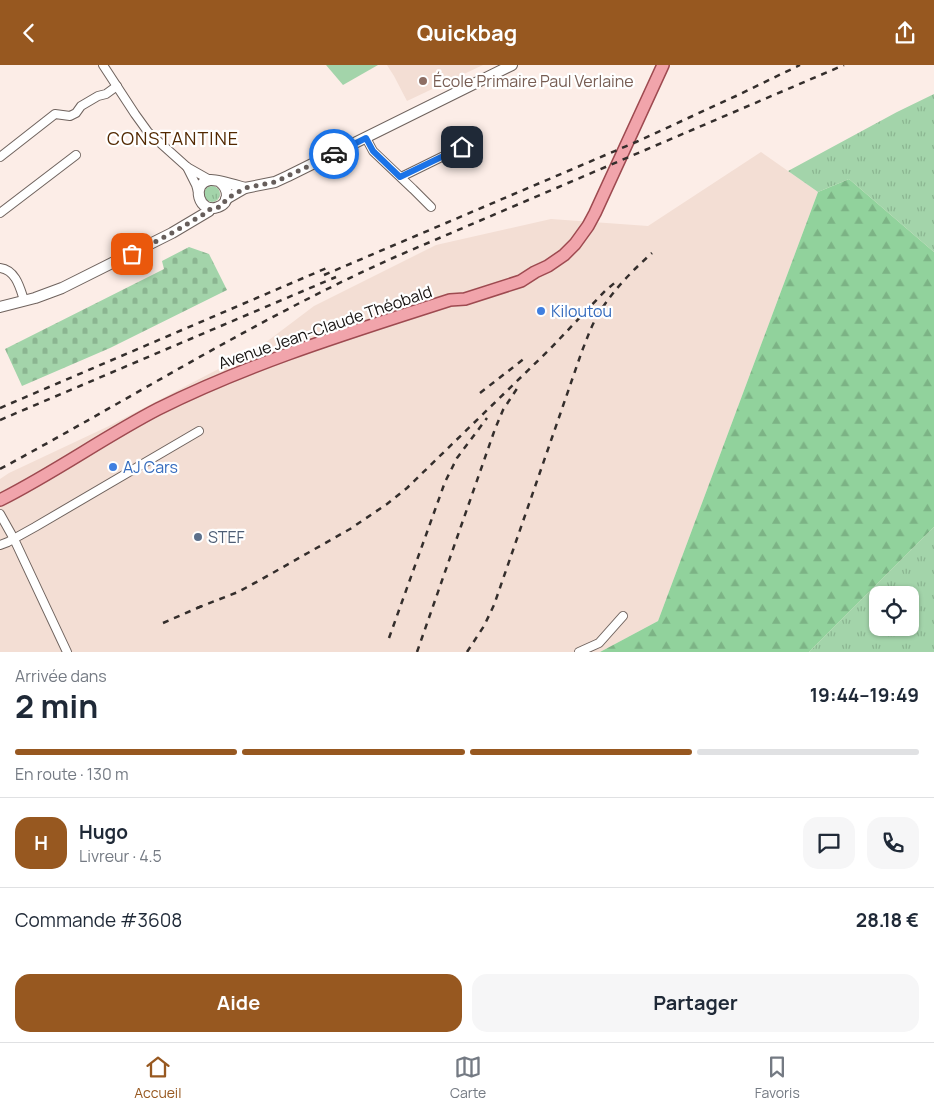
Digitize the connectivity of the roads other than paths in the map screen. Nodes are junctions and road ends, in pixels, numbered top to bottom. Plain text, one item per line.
1 (103, 65) edge
2 (512, 65) edge
3 (661, 65) edge
4 (117, 86) junction
5 (366, 138) junction
6 (462, 147) dead end
7 (76, 155) dead end
8 (0, 157) edge
9 (187, 167) junction
10 (400, 177) junction
11 (215, 181) junction
12 (245, 188) junction
13 (198, 194) junction
14 (226, 199) junction
15 (431, 207) dead end
16 (210, 209) junction
17 (0, 213) edge
18 (190, 222) junction
19 (0, 268) edge
20 (24, 301) junction
21 (0, 307) edge
22 (199, 431) dead end
23 (0, 500) edge
24 (0, 514) edge
25 (14, 539) junction
26 (0, 545) edge
27 (623, 616) dead end
28 (68, 652) edge
29 (579, 652) edge

1 - 4 street
2 - 5 main road
3 - 23 main road, Avenue Jean-Claude Théobald
4 - 8 street
4 - 9 street
5 - 10 street
5 - 12 main road
6 - 10 street
7 - 17 street
9 - 11 street
9 - 13 street
10 - 15 street
11 - 12 main road
11 - 13 main road
11 - 14 main road
12 - 14 main road
13 - 16 main road
13 - 18 main road
14 - 16 main road
16 - 18 main road
18 - 20 main road
19 - 20 street
20 - 21 main road
22 - 25 street
24 - 25 street
25 - 26 street
25 - 28 street
27 - 29 street

